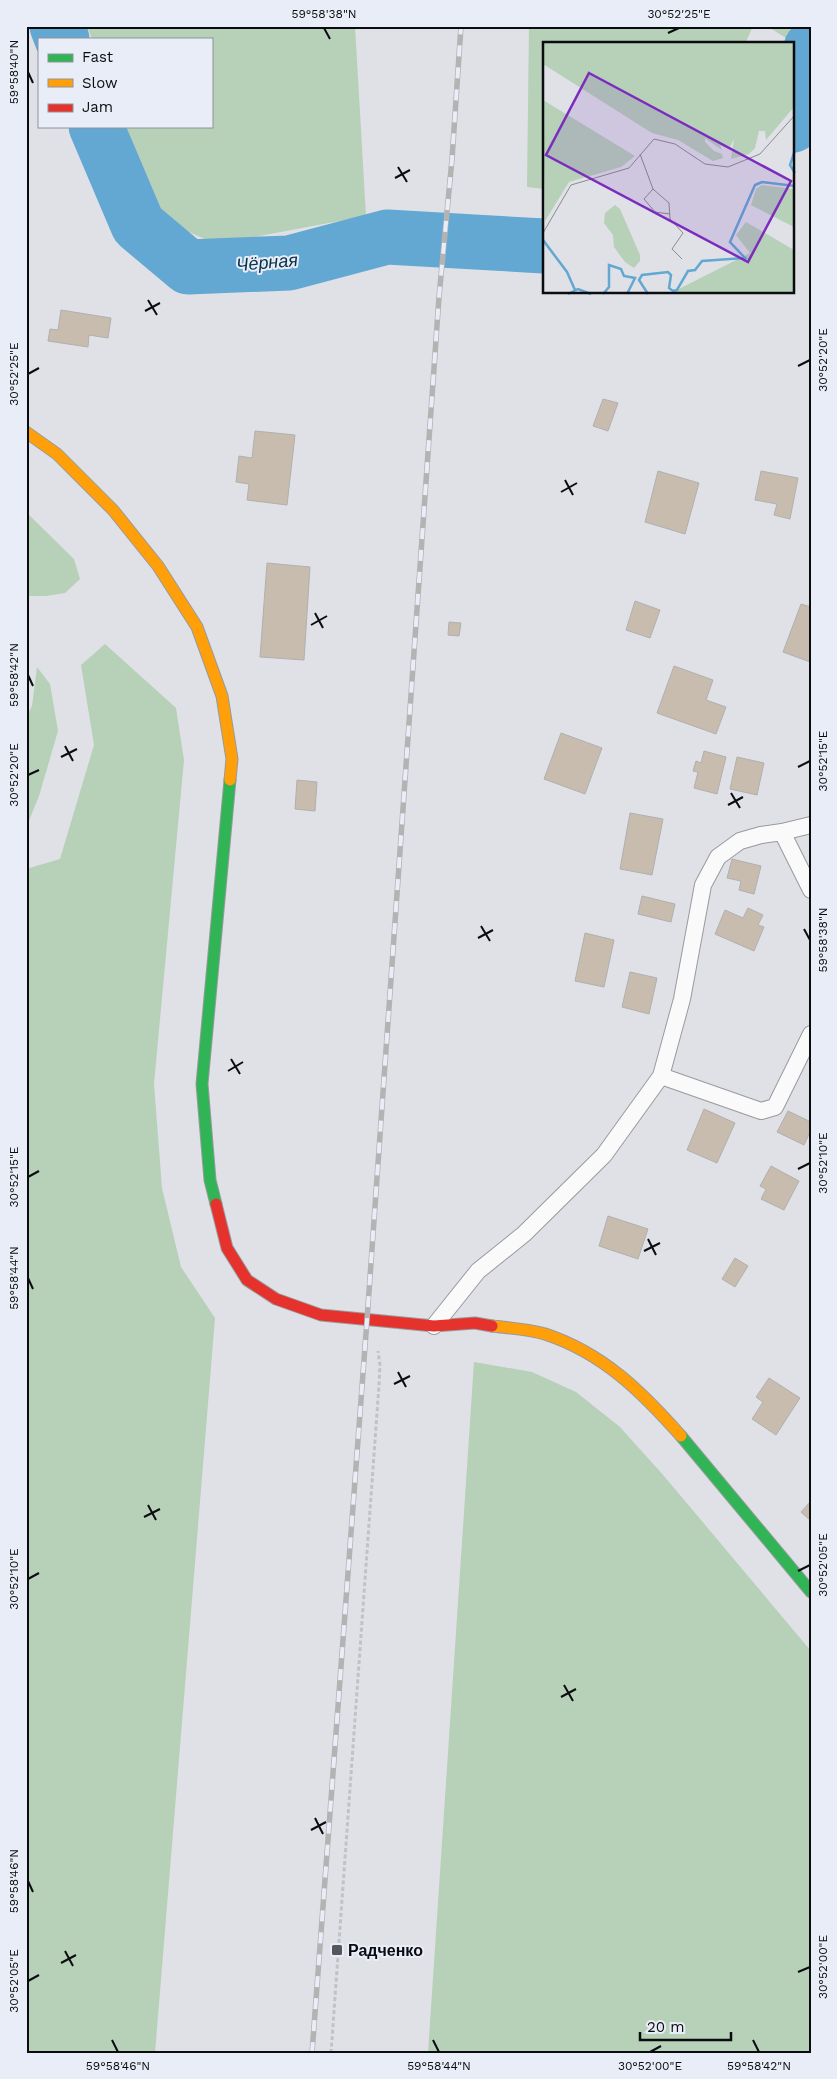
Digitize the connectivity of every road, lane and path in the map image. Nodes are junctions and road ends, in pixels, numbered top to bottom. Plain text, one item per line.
1 (26, 432) edge
2 (811, 825) edge
3 (782, 832) junction
4 (811, 890) edge
5 (811, 1034) edge
6 (660, 1076) junction
7 (434, 1326) junction
8 (380, 1366) dead end
9 (811, 1592) edge
10 (331, 2053) edge

1 - 7 street
2 - 3 lane
3 - 4 lane
3 - 6 lane
5 - 6 lane
6 - 7 lane
7 - 9 street
8 - 10 path

